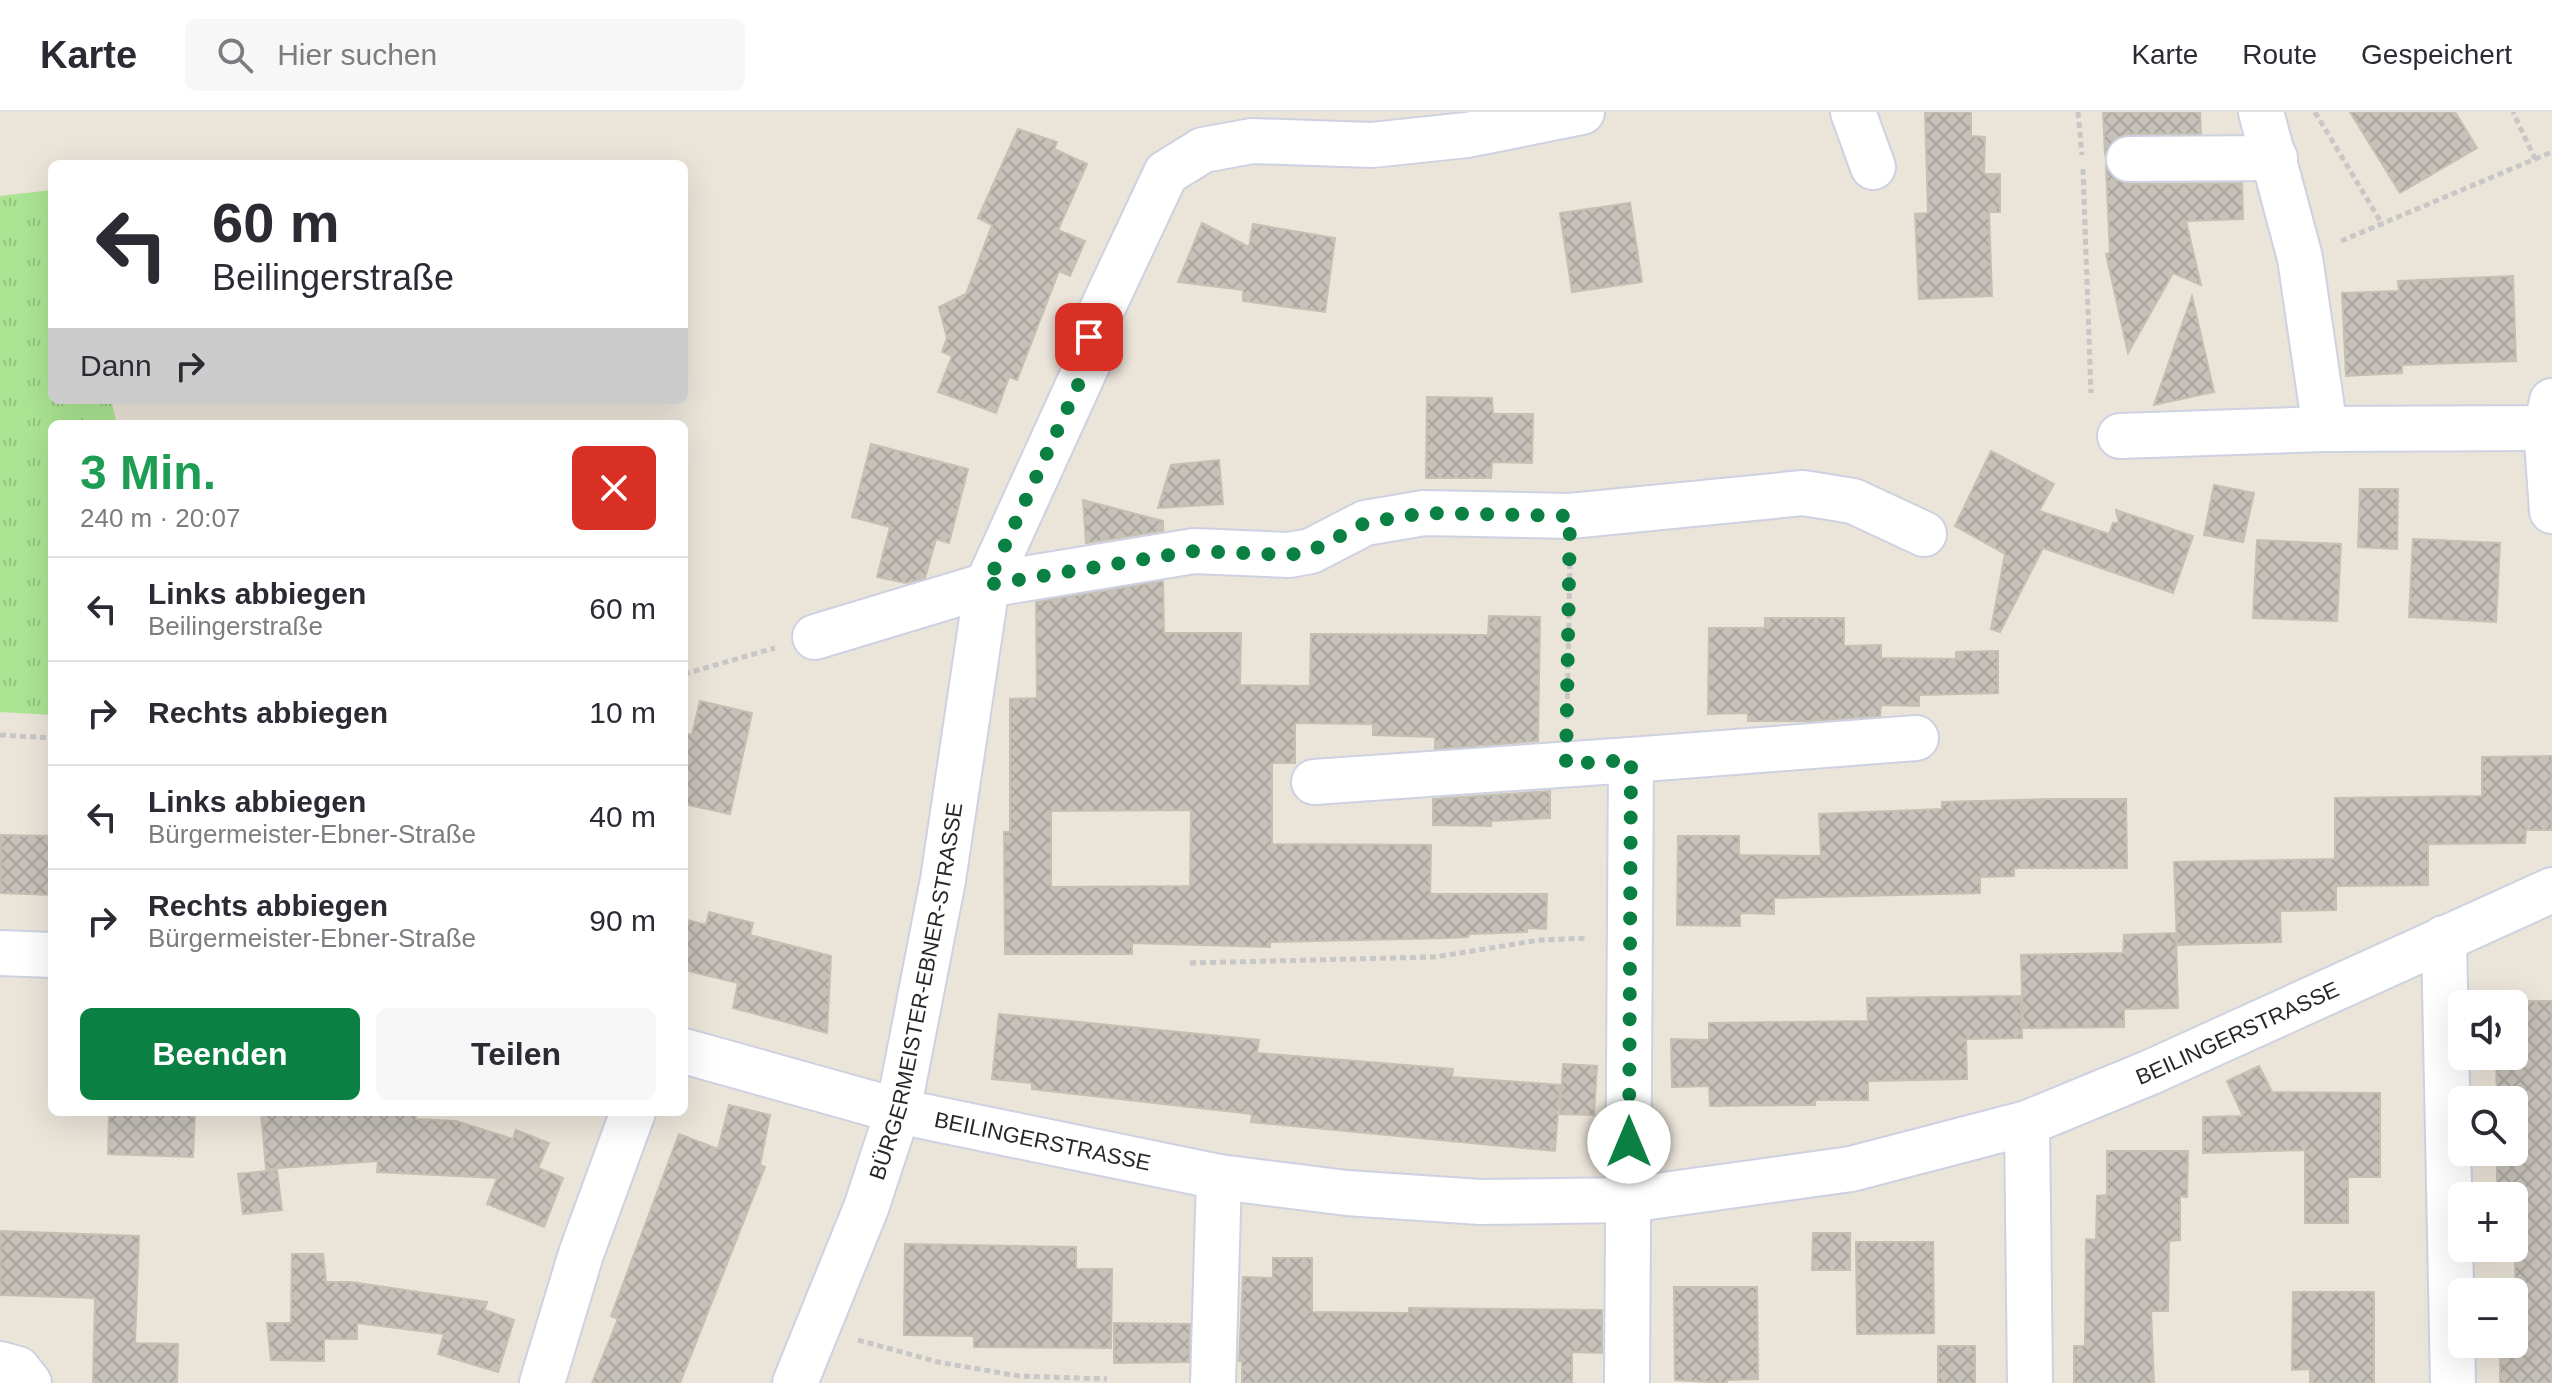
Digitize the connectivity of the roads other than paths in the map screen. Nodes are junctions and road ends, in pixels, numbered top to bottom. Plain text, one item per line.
1 (1582, 112) edge
2 (1853, 112) edge
3 (2261, 112) edge
4 (2275, 158) junction
5 (2129, 159) dead end
6 (1873, 167) dead end
7 (2549, 414) edge
8 (2325, 429) junction
9 (2120, 436) dead end
10 (2552, 511) edge
11 (1924, 534) dead end
12 (987, 585) junction
13 (815, 637) road end
14 (1916, 738) dead end
15 (1631, 760) junction
16 (1314, 782) dead end
17 (2552, 890) edge
18 (2444, 938) junction
19 (0, 953) edge
20 (48, 955) edge
21 (688, 1052) edge
22 (898, 1111) junction
23 (632, 1116) edge
24 (2027, 1123) junction
25 (1219, 1177) junction
26 (1628, 1200) junction
27 (0, 1364) edge
28 (29, 1383) edge
29 (542, 1383) edge
30 (795, 1383) edge
31 (1213, 1383) edge
32 (1627, 1383) edge
33 (2030, 1383) edge
34 (2453, 1383) edge

1 - 12 street, BÜRGERMEISTER-EBNER-STRASSE
2 - 6 street
3 - 4 street
4 - 5 street
4 - 8 street
7 - 8 street
7 - 10 street
8 - 9 street
11 - 12 street
12 - 13 street
12 - 22 street, BÜRGERMEISTER-EBNER-STRASSE
14 - 15 street
15 - 16 street
15 - 26 street
17 - 18 street, BEILINGERSTRASSE
18 - 24 street, BEILINGERSTRASSE
18 - 34 street
19 - 20 street
21 - 22 street, BEILINGERSTRASSE
22 - 25 street, BEILINGERSTRASSE
22 - 30 street, BÜRGERMEISTER-EBNER-STRASSE
23 - 29 street
24 - 26 street, BEILINGERSTRASSE
24 - 33 street
25 - 26 street, BEILINGERSTRASSE
25 - 31 street
26 - 32 street
27 - 28 street

